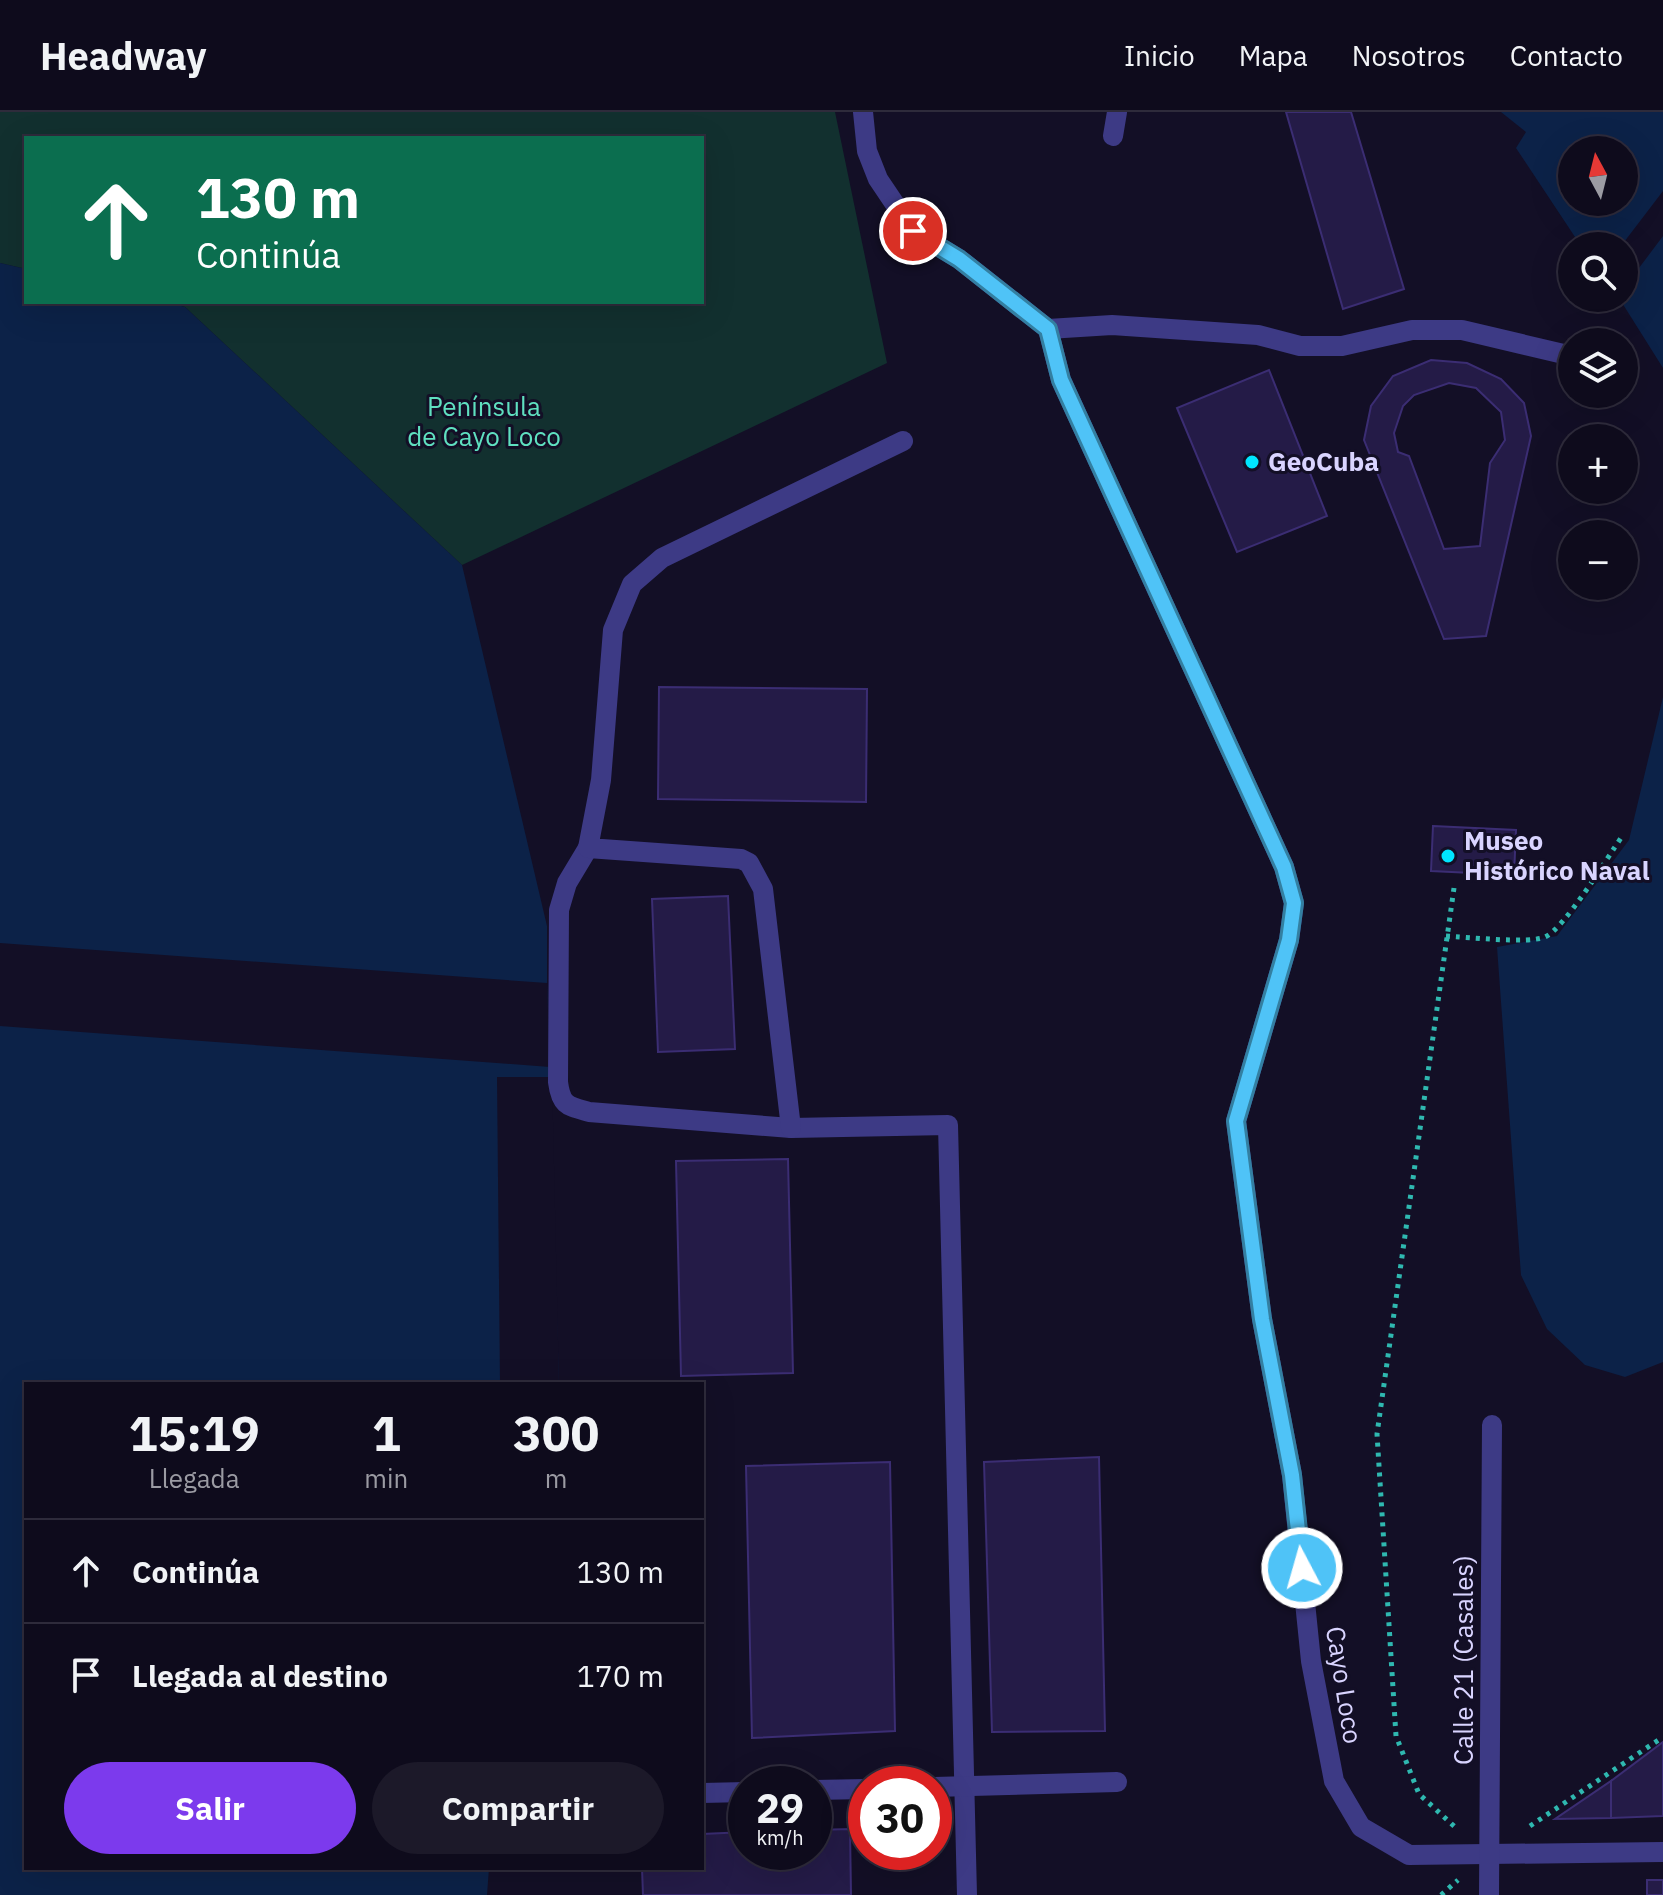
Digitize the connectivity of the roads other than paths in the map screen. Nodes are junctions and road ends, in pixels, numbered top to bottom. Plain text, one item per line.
1 (863, 112) edge
2 (1117, 112) edge
3 (1113, 136) dead end
4 (1048, 329) junction
5 (1558, 353) edge
6 (903, 441) dead end
7 (588, 848) junction
8 (791, 1128) junction
9 (1492, 1425) dead end
10 (1117, 1782) dead end
11 (952, 1786) edge
12 (966, 1786) junction
13 (728, 1792) edge
14 (704, 1793) edge
15 (1663, 1852) edge
16 (1489, 1853) junction
17 (967, 1895) edge
18 (1489, 1895) edge

1 - 4 street
2 - 3 street
4 - 5 street
4 - 16 street, Cayo Loco
6 - 7 street
7 - 8 street
7 - 8 street
8 - 12 street
9 - 16 street, Calle 21 (Casales)
10 - 12 street
11 - 12 street
12 - 17 street
13 - 14 street
15 - 16 street, Cayo Loco
16 - 18 street, Calle 21 (Casales)

